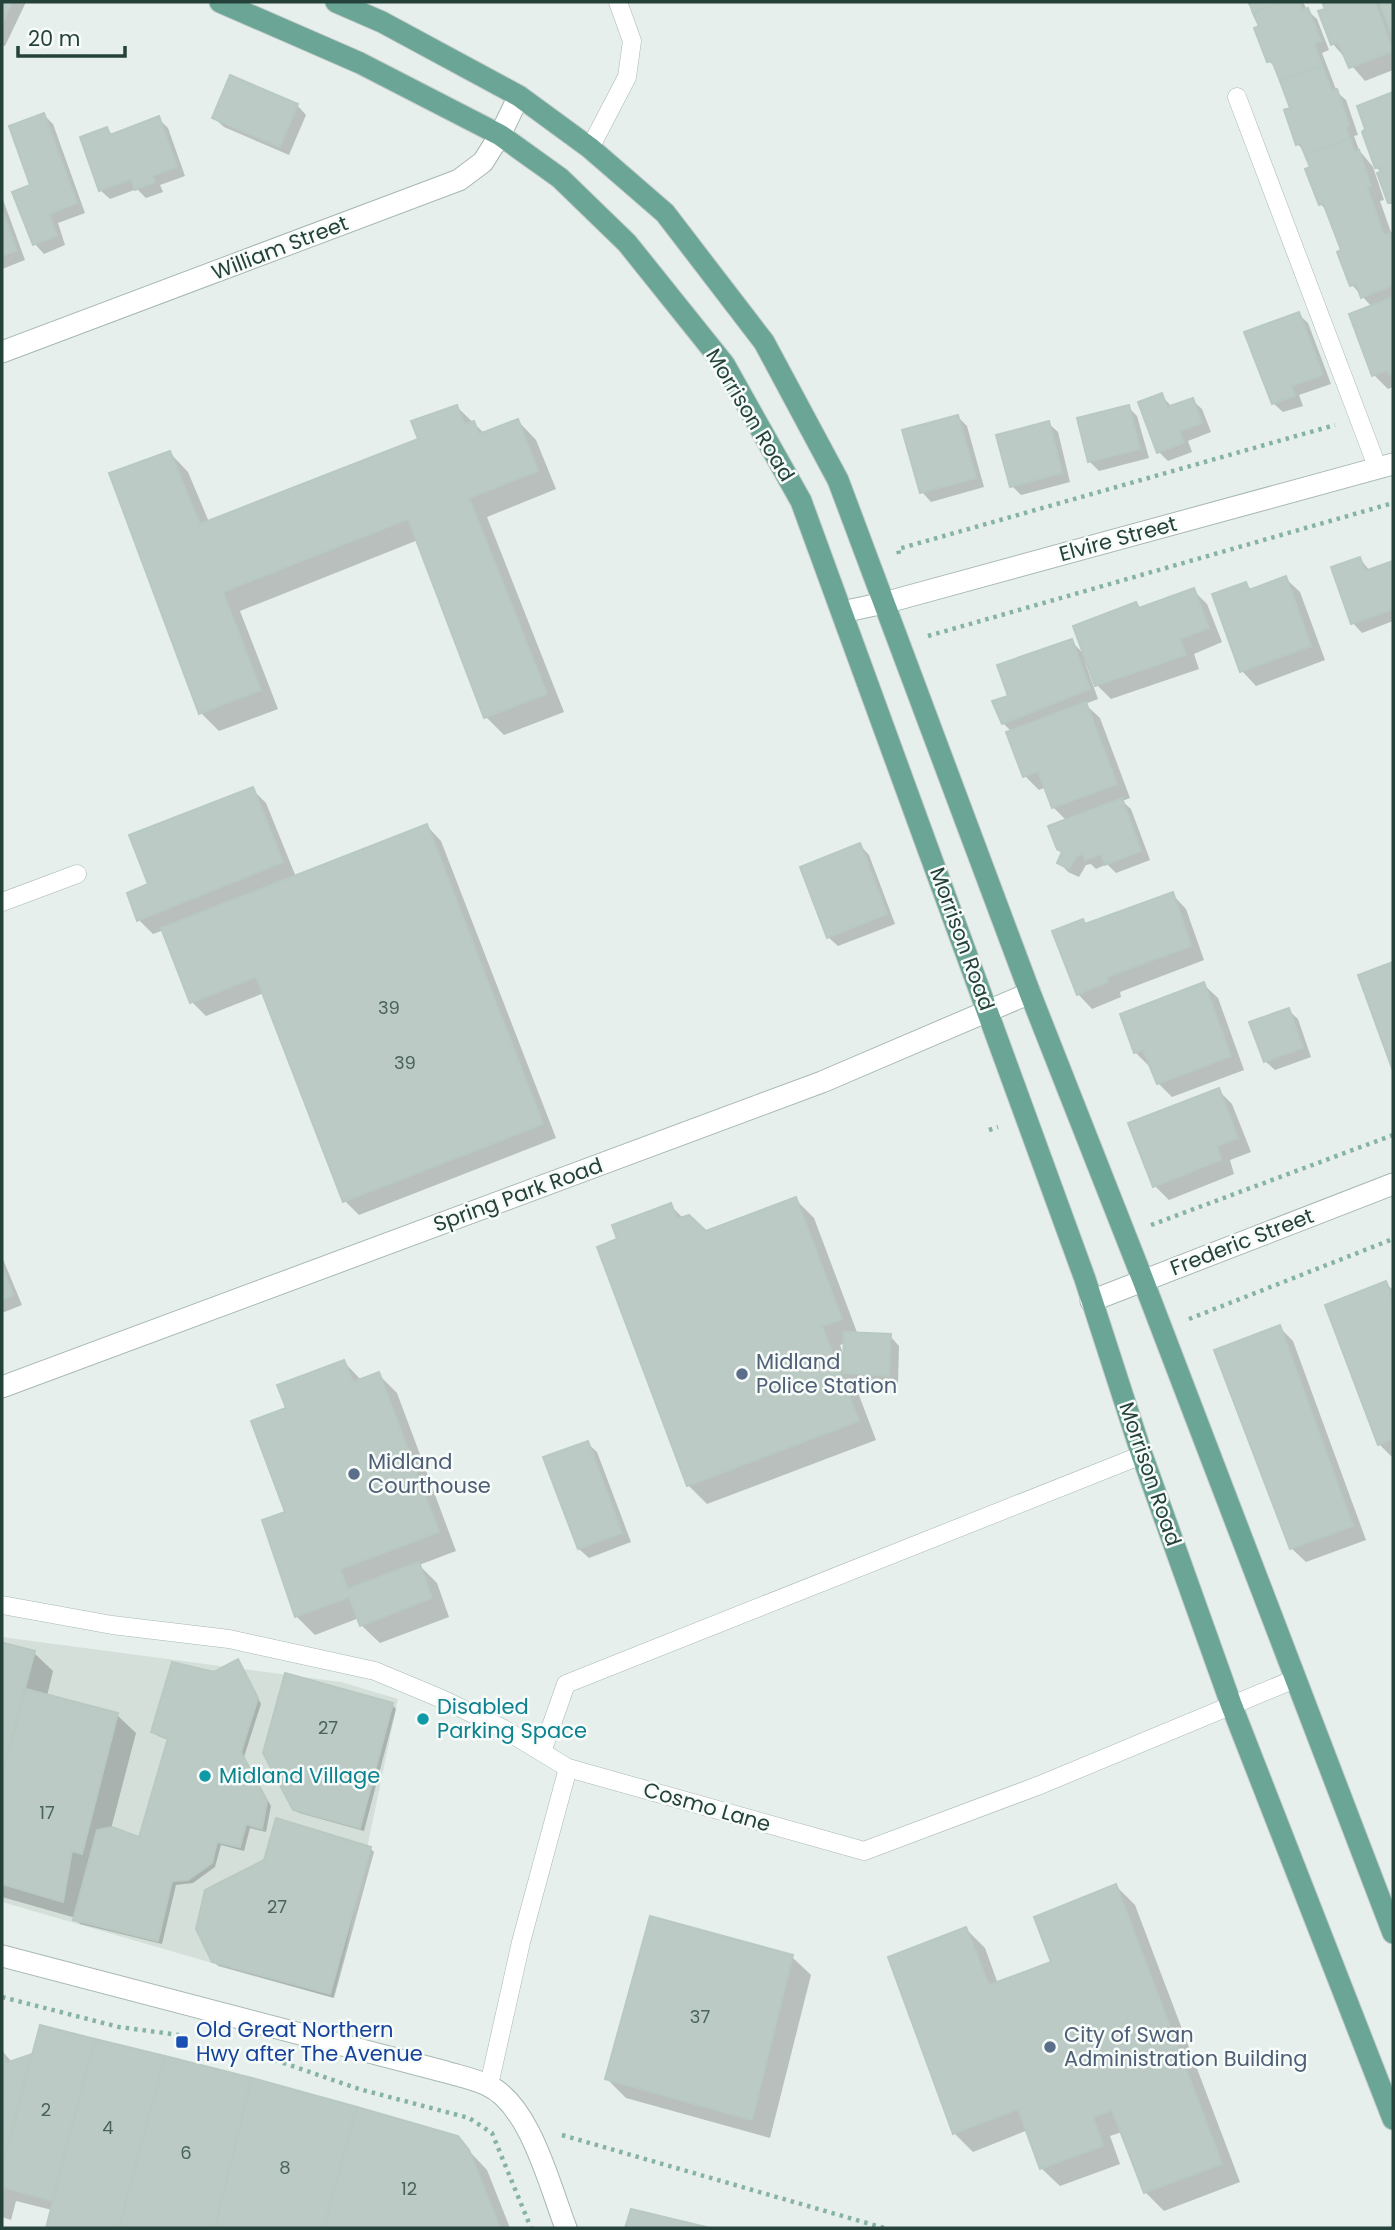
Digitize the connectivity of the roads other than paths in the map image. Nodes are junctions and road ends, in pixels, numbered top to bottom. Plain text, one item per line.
1 (220, 2) edge
2 (336, 2) edge
3 (618, 2) edge
4 (519, 96) junction
5 (1237, 97) dead end
6 (500, 135) junction
7 (590, 148) junction
8 (2, 352) edge
9 (1385, 466) edge
10 (884, 603) junction
11 (842, 612) junction
12 (78, 874) dead end
13 (2, 902) edge
14 (1030, 993) junction
15 (988, 1011) junction
16 (1393, 1184) edge
17 (1143, 1280) junction
18 (1091, 1301) junction
19 (2, 1387) edge
20 (1142, 1455) junction
21 (2, 1605) edge
22 (1295, 1679) junction
23 (1231, 1704) junction
24 (542, 1752) junction
25 (568, 1768) junction
26 (1393, 1933) edge
27 (2, 1956) edge
28 (489, 2085) junction
29 (1393, 2119) edge
30 (566, 2228) edge

1 - 6 main road, Morrison Road
2 - 4 main road, Morrison Road
3 - 7 lane
4 - 6 street, William Street
4 - 7 main road, Morrison Road
5 - 9 lane
6 - 8 street, William Street
6 - 11 main road, Morrison Road
7 - 10 main road, Morrison Road
9 - 10 street, Elvire Street
10 - 11 street, Elvire Street
10 - 14 main road, Morrison Road
11 - 15 main road, Morrison Road
12 - 13 lane
14 - 15 street, Spring Park Road
14 - 17 main road, Morrison Road
15 - 18 main road, Morrison Road
15 - 19 street, Spring Park Road
16 - 17 street, Frederic Street
17 - 18 street, Frederic Street
17 - 22 main road, Morrison Road
18 - 20 main road, Morrison Road
20 - 23 main road, Morrison Road
20 - 24 lane
21 - 24 lane, Cosmo Lane
22 - 23 lane, Cosmo Lane
22 - 26 main road, Morrison Road
23 - 25 lane, Cosmo Lane
23 - 29 main road, Morrison Road
24 - 25 lane, Cosmo Lane
25 - 28 lane
27 - 28 street
28 - 30 street

